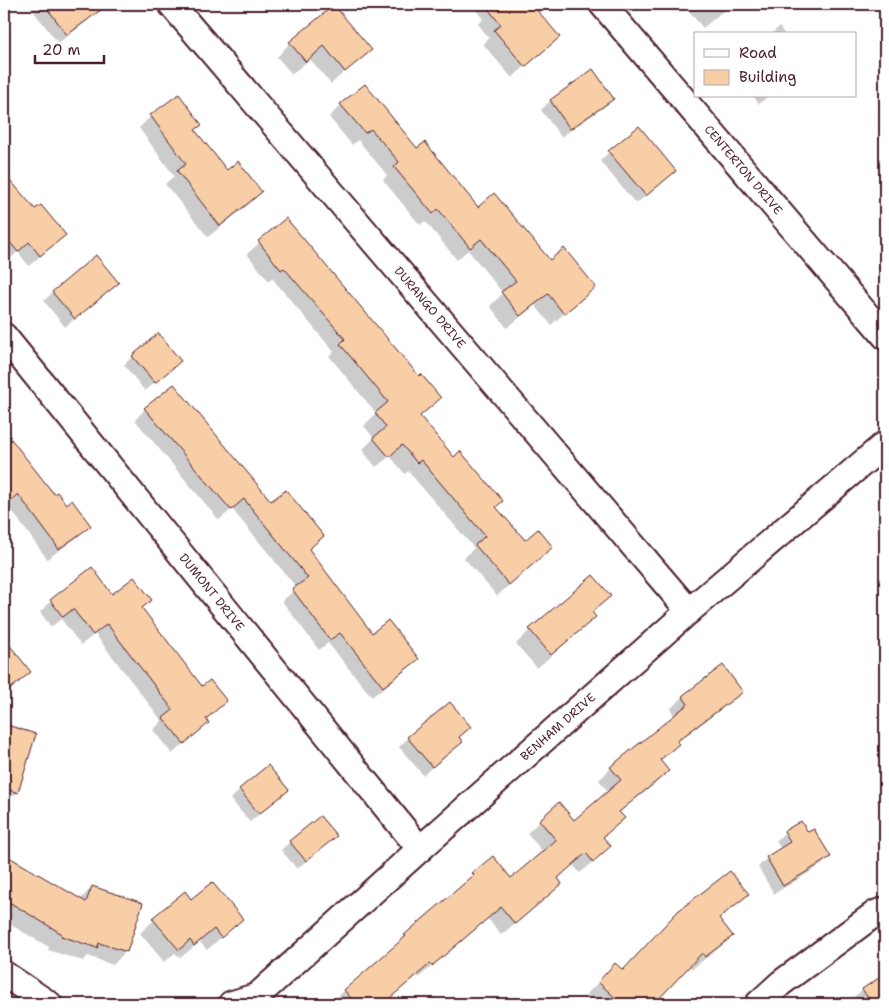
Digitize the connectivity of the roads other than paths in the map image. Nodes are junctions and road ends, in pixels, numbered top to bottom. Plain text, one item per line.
1 (171, 4) edge
2 (602, 4) edge
3 (4, 336) edge
4 (885, 336) edge
5 (885, 444) edge
6 (689, 611) junction
7 (420, 849) junction
8 (885, 910) edge
9 (4, 974) edge
10 (49, 1004) edge
11 (231, 1004) edge
12 (758, 1004) edge

1 - 6 street, DURANGO DRIVE
2 - 4 street, CENTERTON DRIVE
3 - 7 street, DUMONT DRIVE
5 - 6 street, BENHAM DRIVE
6 - 7 street, BENHAM DRIVE
7 - 11 street, BENHAM DRIVE
8 - 12 street
9 - 10 street

